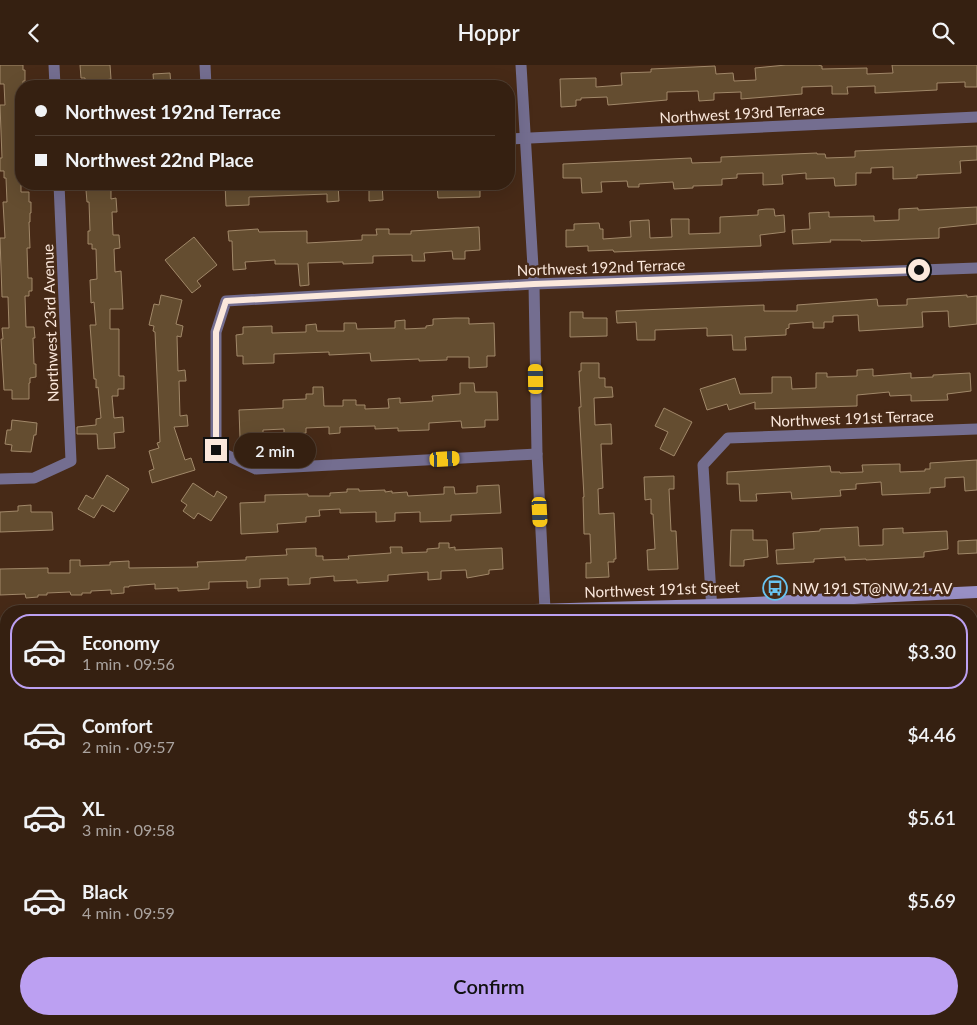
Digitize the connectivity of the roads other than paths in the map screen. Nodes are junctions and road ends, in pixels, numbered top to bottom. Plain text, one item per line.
1 (54, 65) edge
2 (205, 65) edge
3 (521, 65) edge
4 (55, 80) edge
5 (206, 80) edge
6 (977, 117) edge
7 (515, 139) edge
8 (525, 139) junction
9 (59, 190) edge
10 (977, 267) edge
11 (534, 284) junction
12 (977, 429) edge
13 (537, 454) junction
14 (0, 479) edge
15 (977, 592) edge
16 (545, 605) edge
17 (712, 605) edge
18 (762, 605) edge

1 - 4 street
2 - 5 street
3 - 8 street
6 - 8 street, Northwest 193rd Terrace
7 - 8 street, Northwest 193rd Terrace
8 - 11 street
9 - 14 street, Northwest 23rd Avenue
10 - 11 street, Northwest 192nd Terrace
11 - 13 street
11 - 13 street, Northwest 192nd Terrace
12 - 17 street, Northwest 191st Terrace
13 - 16 street
15 - 18 street, Northwest 191st Street

